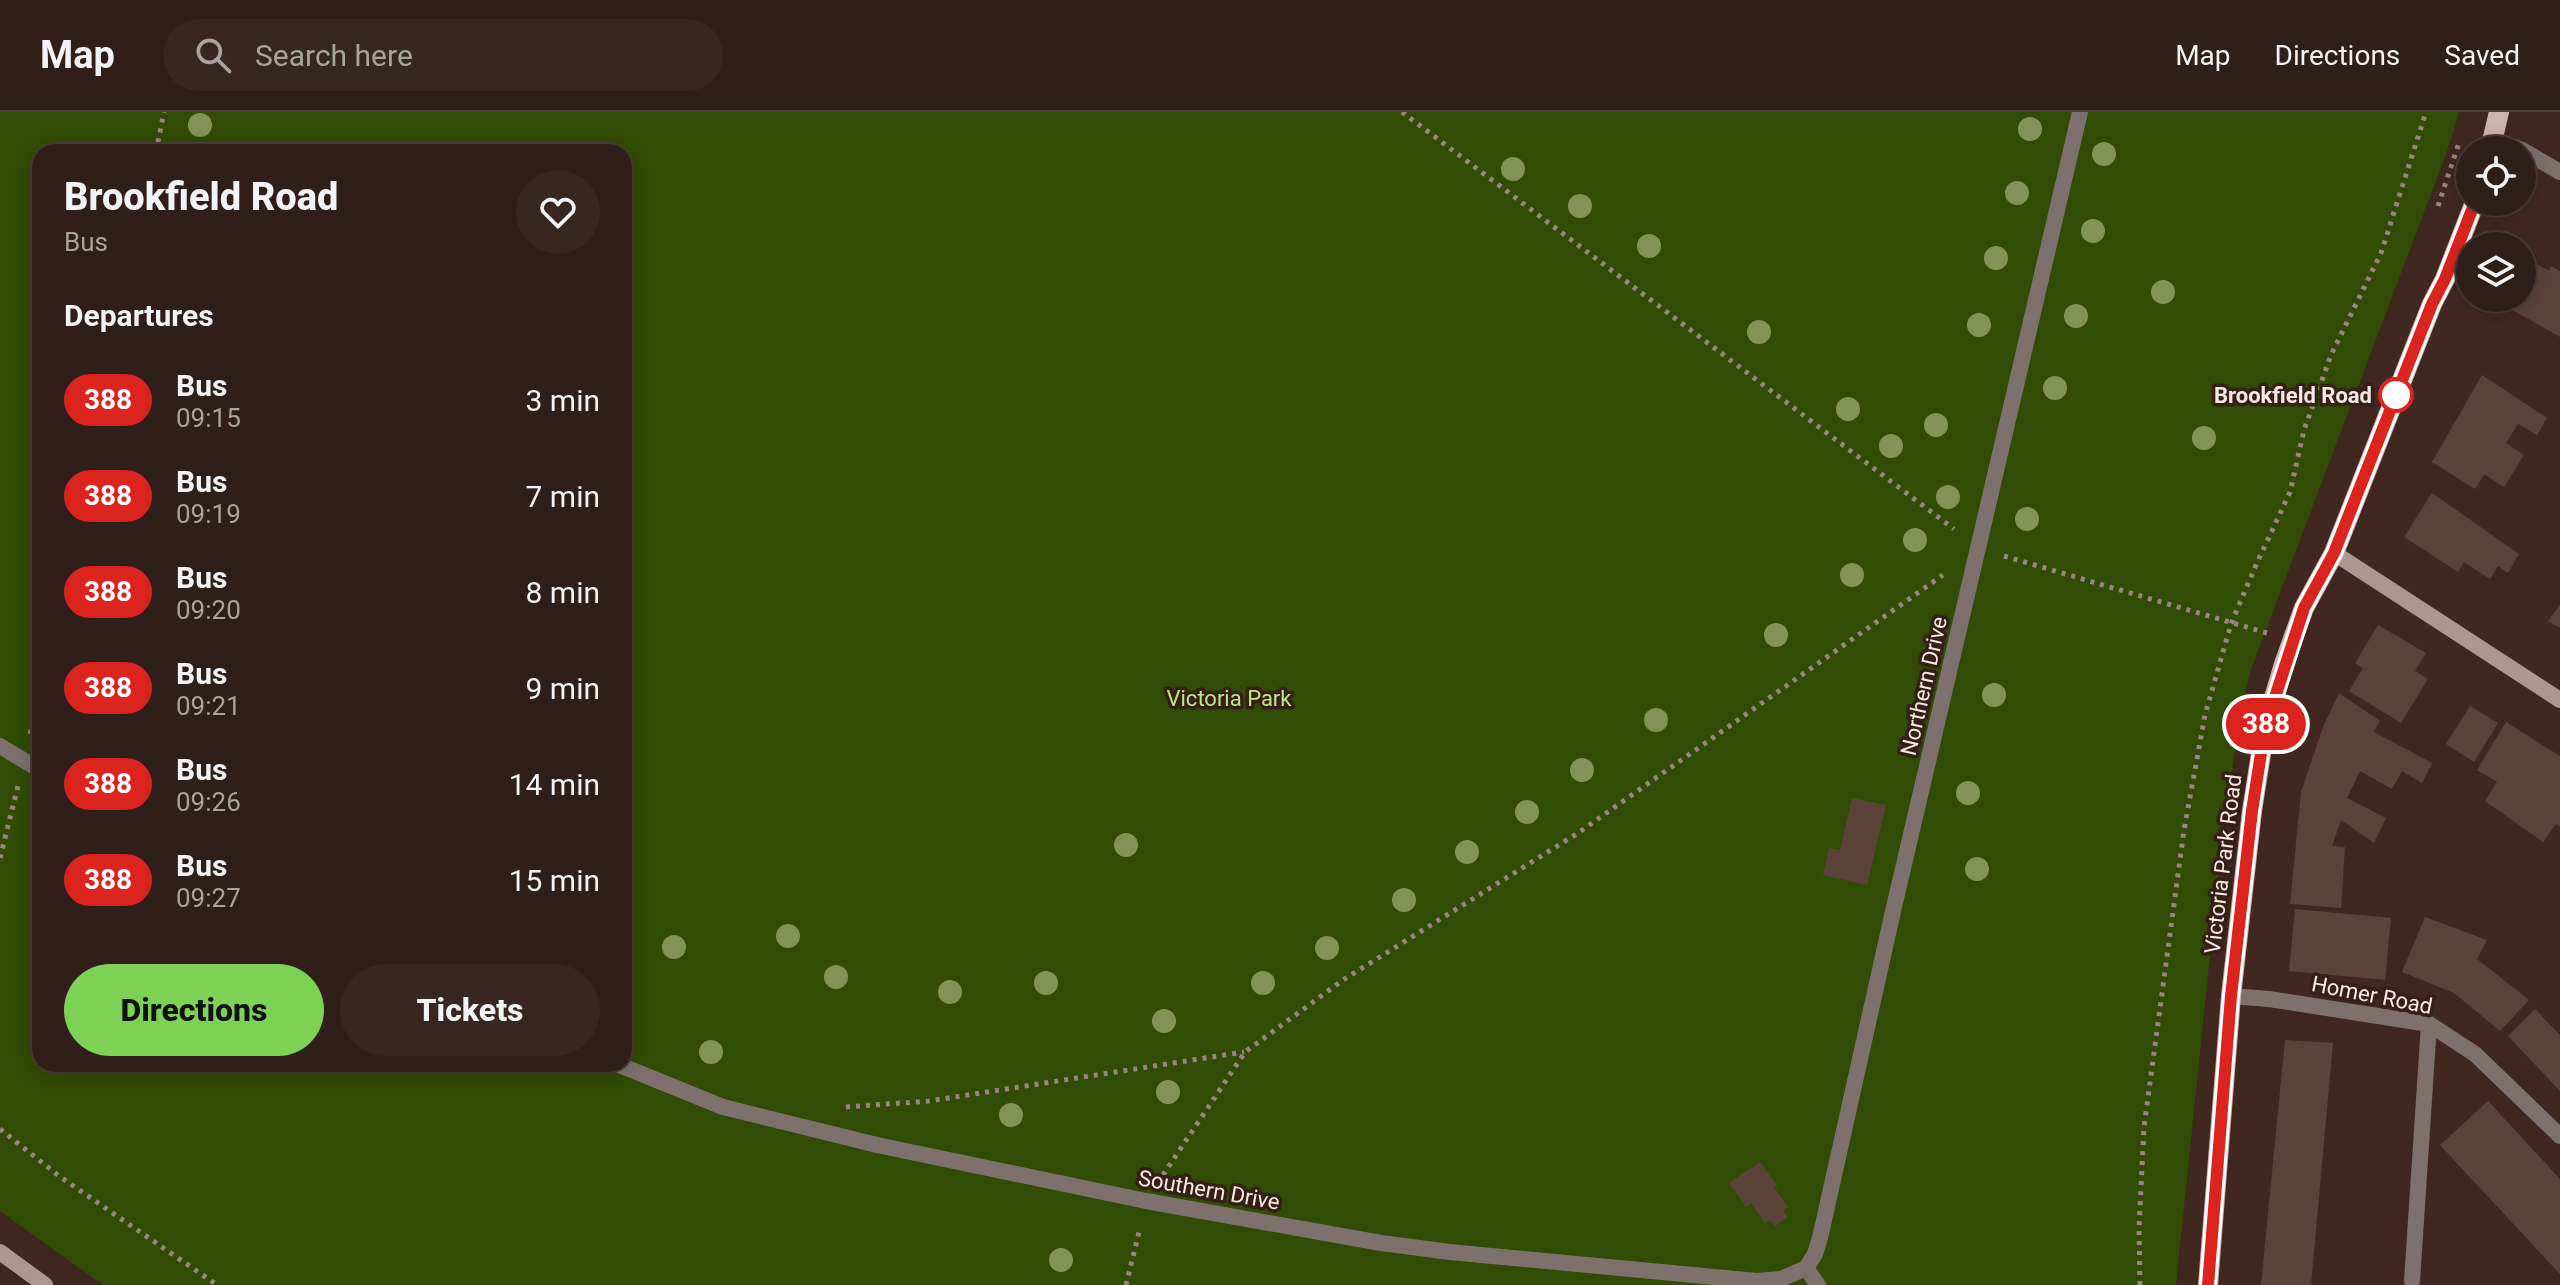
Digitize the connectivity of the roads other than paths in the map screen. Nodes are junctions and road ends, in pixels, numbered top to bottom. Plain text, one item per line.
1 (2080, 112) edge
2 (2499, 112) edge
3 (2492, 136) edge
4 (2536, 158) edge
5 (2560, 172) edge
6 (2470, 216) edge
7 (2334, 553) junction
8 (2560, 700) edge
9 (0, 746) edge
10 (32, 766) edge
11 (2231, 996) junction
12 (2429, 1024) junction
13 (632, 1070) edge
14 (2560, 1136) edge
15 (0, 1252) edge
16 (1806, 1268) junction
17 (2412, 1281) dead end
18 (45, 1285) edge
19 (1818, 1285) edge
20 (2208, 1285) edge

1 - 16 street, Northern Drive
2 - 3 main road
4 - 5 street
6 - 7 main road, Victoria Park Road
7 - 8 main road
7 - 11 main road, Victoria Park Road
9 - 10 street
11 - 12 street, Homer Road
11 - 20 main road, Victoria Park Road
12 - 14 street, Homer Road
12 - 17 street
13 - 16 street, Southern Drive
15 - 18 main road
16 - 19 street

